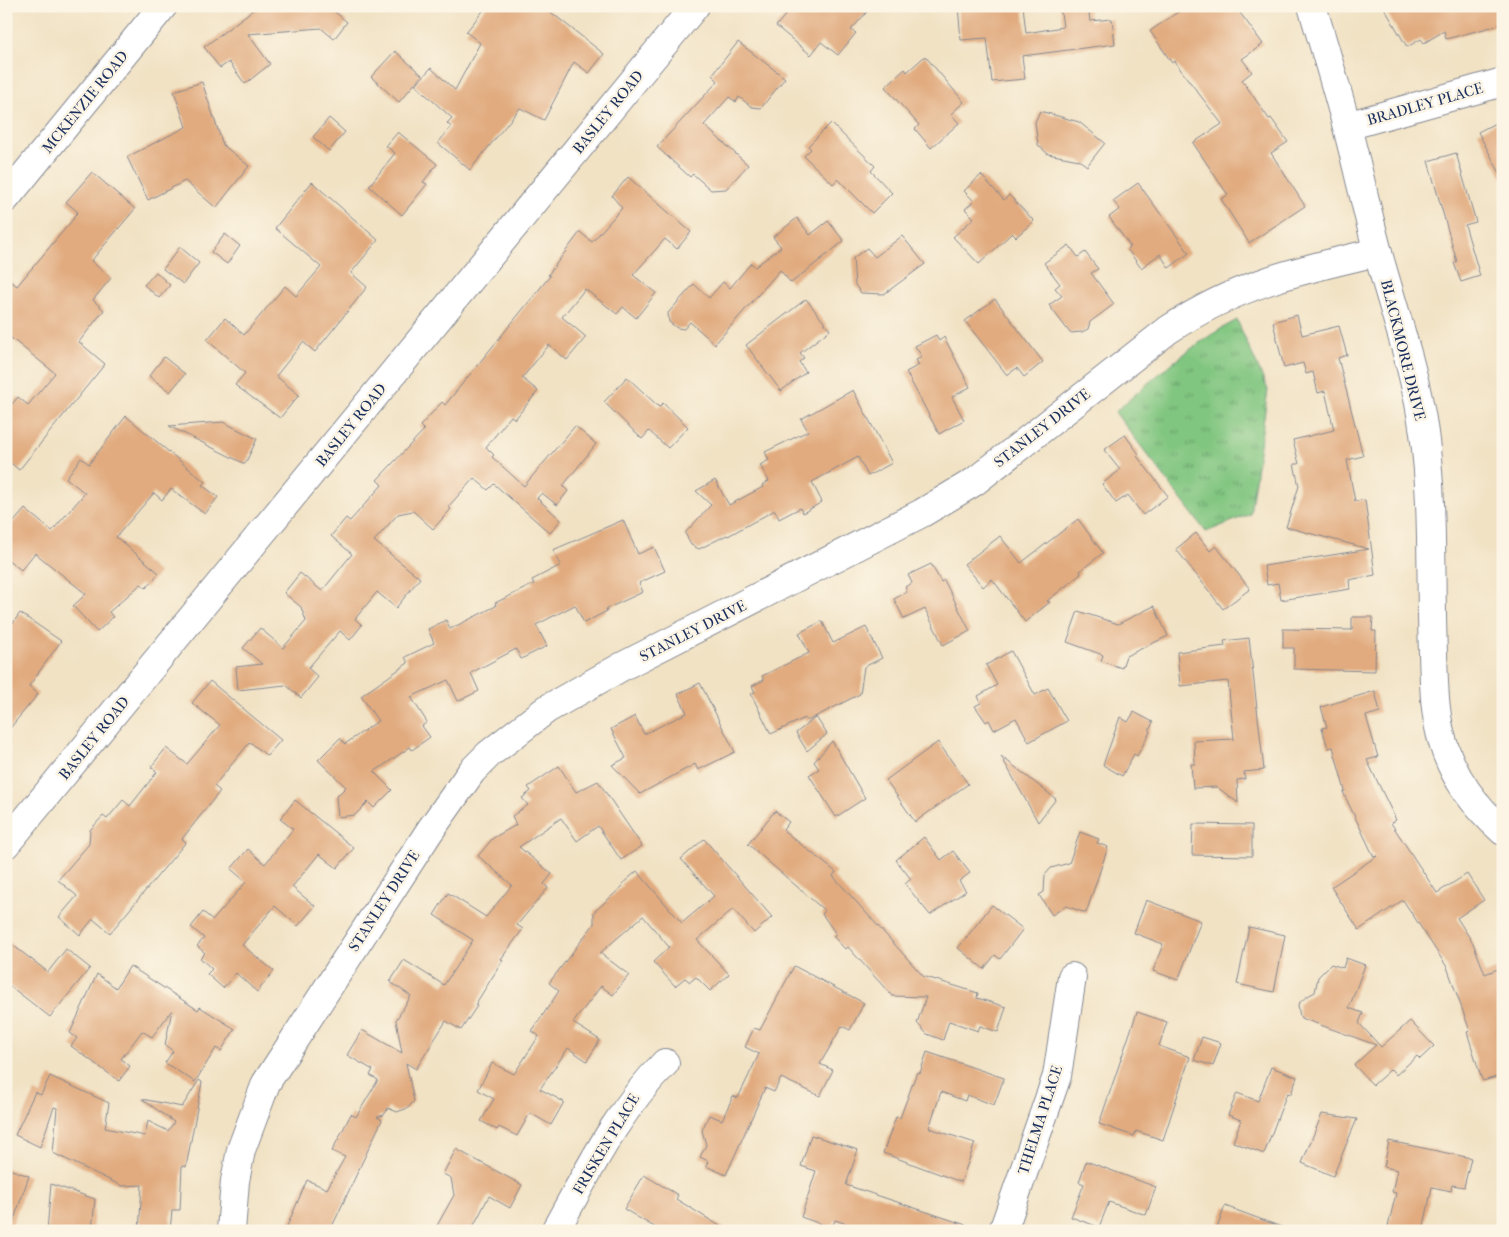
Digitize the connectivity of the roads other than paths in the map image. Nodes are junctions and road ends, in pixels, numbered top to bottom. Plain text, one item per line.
1 (164, 6) edge
2 (695, 6) edge
3 (1312, 6) edge
4 (1503, 82) edge
5 (1347, 126) junction
6 (6, 198) edge
7 (1378, 252) junction
8 (1503, 831) edge
9 (6, 844) edge
10 (1072, 977) dead end
11 (665, 1063) dead end
12 (231, 1231) edge
13 (556, 1231) edge
14 (1003, 1231) edge

1 - 6 street, MCKENZIE ROAD
2 - 9 street, BASLEY ROAD
3 - 5 street, BLACKMORE DRIVE
4 - 5 street, BRADLEY PLACE
5 - 7 street, BLACKMORE DRIVE
7 - 8 street, BLACKMORE DRIVE
7 - 12 street, STANLEY DRIVE
10 - 14 street, THELMA PLACE
11 - 13 street, FRISKEN PLACE

